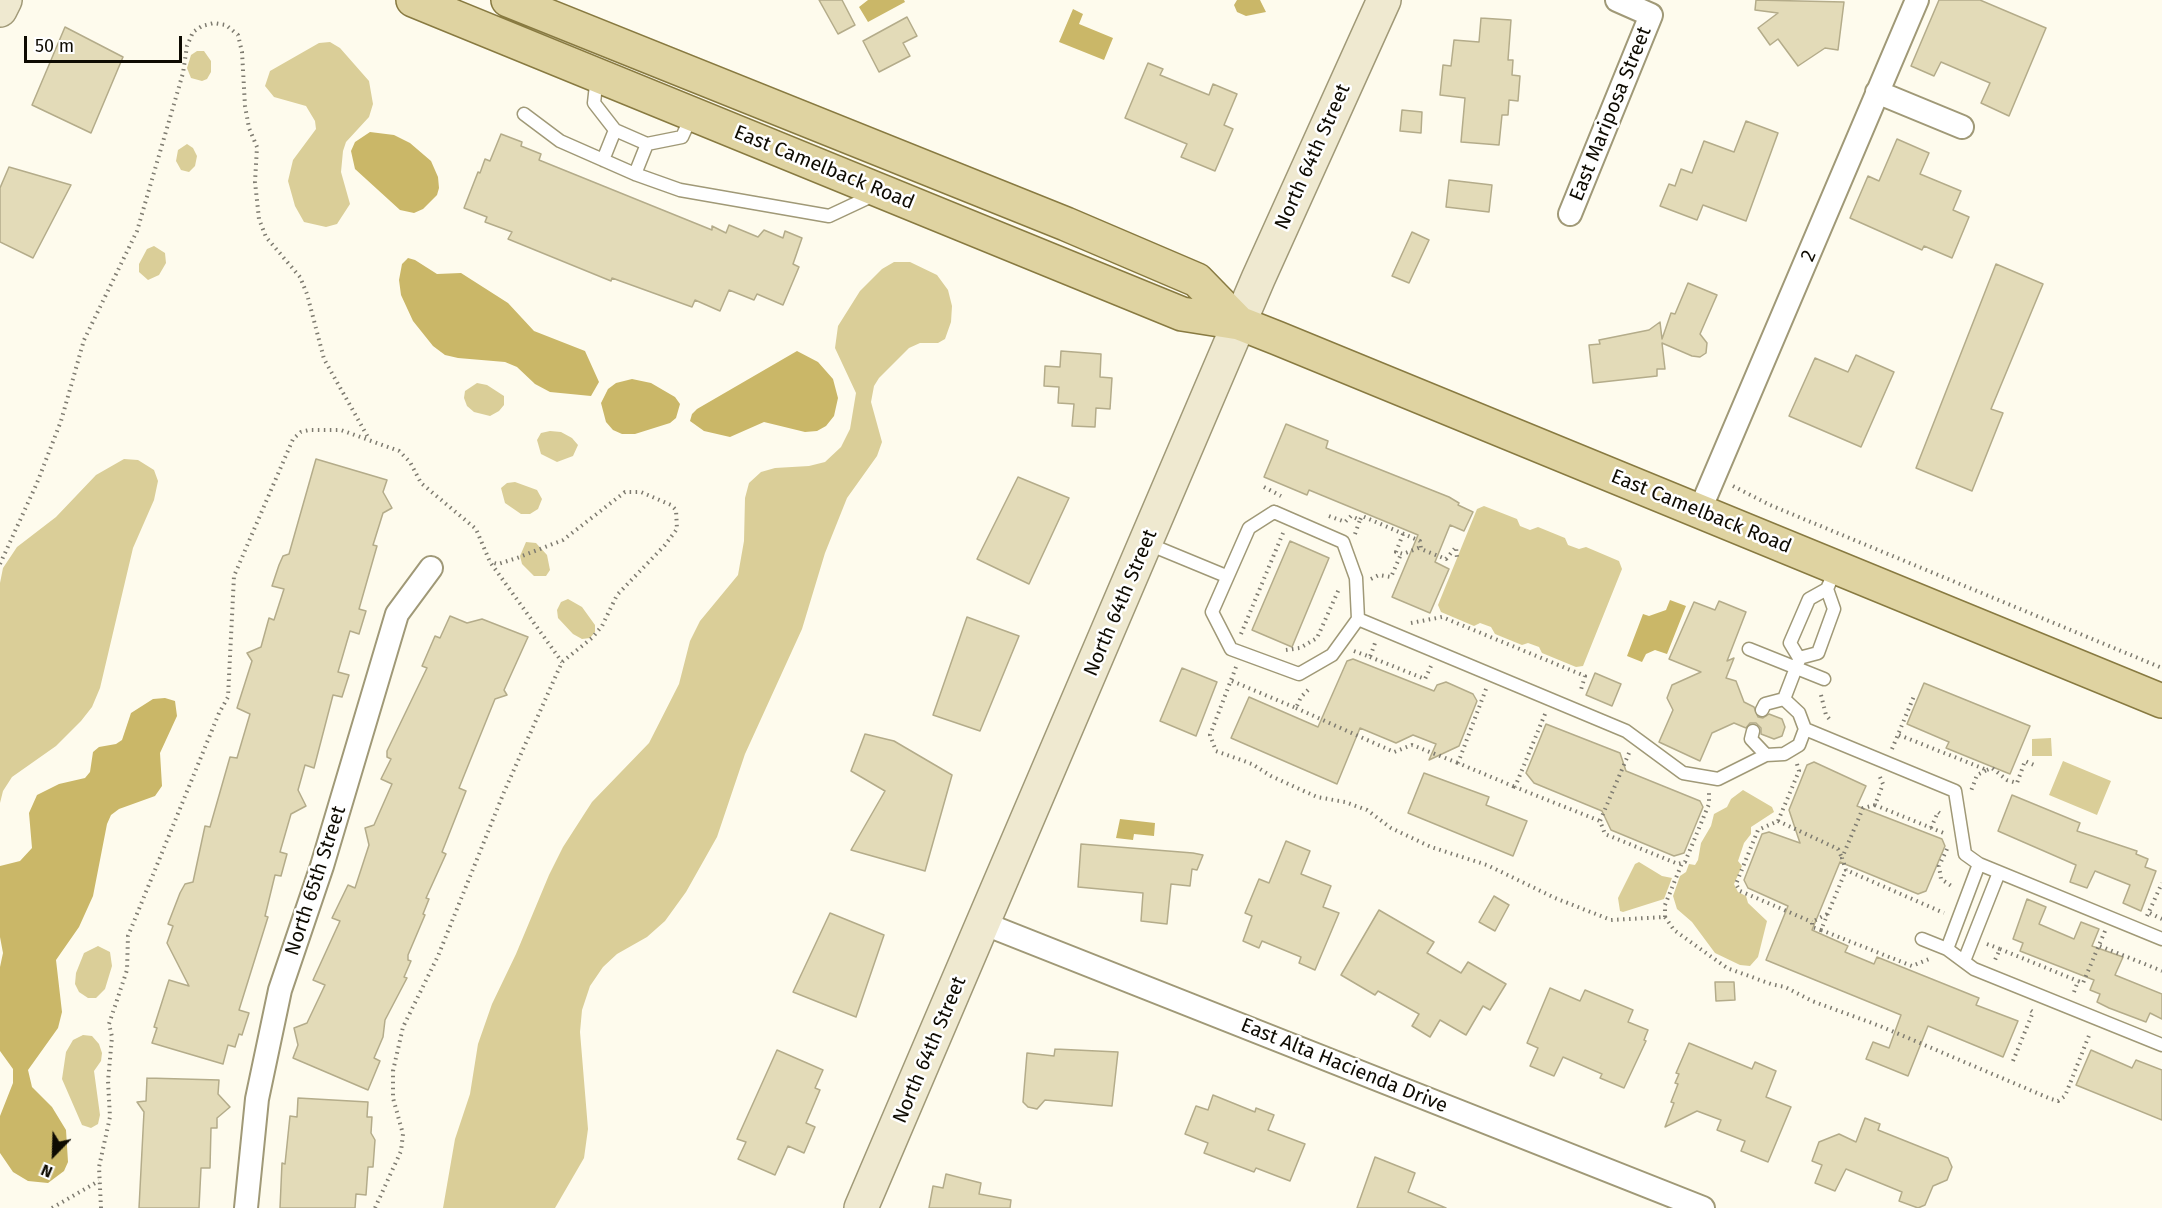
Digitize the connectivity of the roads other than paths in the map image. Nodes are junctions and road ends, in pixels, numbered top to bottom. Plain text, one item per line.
1 (5, 0) edge
2 (413, 0) edge
3 (508, 0) edge
4 (1384, 0) edge
5 (1617, 0) edge
6 (1917, 0) edge
7 (0, 10) edge
8 (652, 59) junction
9 (597, 75) junction
10 (639, 92) junction
11 (1877, 92) junction
12 (524, 114) dead end
13 (693, 114) junction
14 (1962, 127) dead end
15 (615, 130) junction
16 (647, 144) junction
17 (895, 156) junction
18 (603, 160) junction
19 (635, 174) junction
20 (882, 191) junction
21 (1570, 214) dead end
22 (1239, 323) junction
23 (1699, 512) junction
24 (1146, 543) junction
25 (431, 568) dead end
26 (1226, 576) junction
27 (1832, 578) junction
28 (1358, 618) junction
29 (1749, 649) dead end
30 (1798, 663) junction
31 (1822, 683) road end
32 (1784, 699) junction
33 (2162, 701) edge
34 (1762, 710) dead end
35 (1805, 729) junction
36 (1753, 731) dead end
37 (1766, 755) junction
38 (1979, 864) junction
39 (1998, 874) junction
40 (984, 924) junction
41 (1922, 939) dead end
42 (2162, 939) edge
43 (1947, 949) junction
44 (1964, 960) junction
45 (2162, 1044) edge
46 (246, 1208) edge
47 (861, 1208) edge
48 (1703, 1208) edge

1 - 7 street
2 - 9 main road, East Camelback Road
3 - 8 main road, East Camelback Road
4 - 22 street, North 64th Street
5 - 21 street, East Mariposa Street
6 - 11 street, 2
8 - 10 main road
8 - 17 main road, East Camelback Road
9 - 10 main road, East Camelback Road
9 - 15 lane
10 - 13 main road, East Camelback Road
11 - 14 street
11 - 23 street, 2
12 - 18 lane
13 - 16 lane
13 - 20 main road, East Camelback Road
15 - 16 lane
15 - 18 lane
16 - 19 lane
17 - 20 main road
17 - 22 main road, East Camelback Road
18 - 19 lane
19 - 20 lane
20 - 22 main road, East Camelback Road
22 - 23 main road, East Camelback Road
22 - 24 street, North 64th Street
23 - 27 main road, East Camelback Road
24 - 26 lane
24 - 40 street, North 64th Street
25 - 46 street, North 65th Street
26 - 28 lane
26 - 28 lane
27 - 30 lane
27 - 30 lane
27 - 33 main road, East Camelback Road
28 - 37 lane
29 - 30 lane
30 - 31 lane
30 - 32 lane
32 - 34 lane
32 - 35 lane
35 - 37 lane
35 - 38 lane
36 - 37 lane
38 - 39 lane
38 - 43 lane
39 - 42 lane
39 - 44 lane
40 - 47 street, North 64th Street
40 - 48 street, East Alta Hacienda Drive
41 - 43 lane
43 - 44 lane
44 - 45 lane

